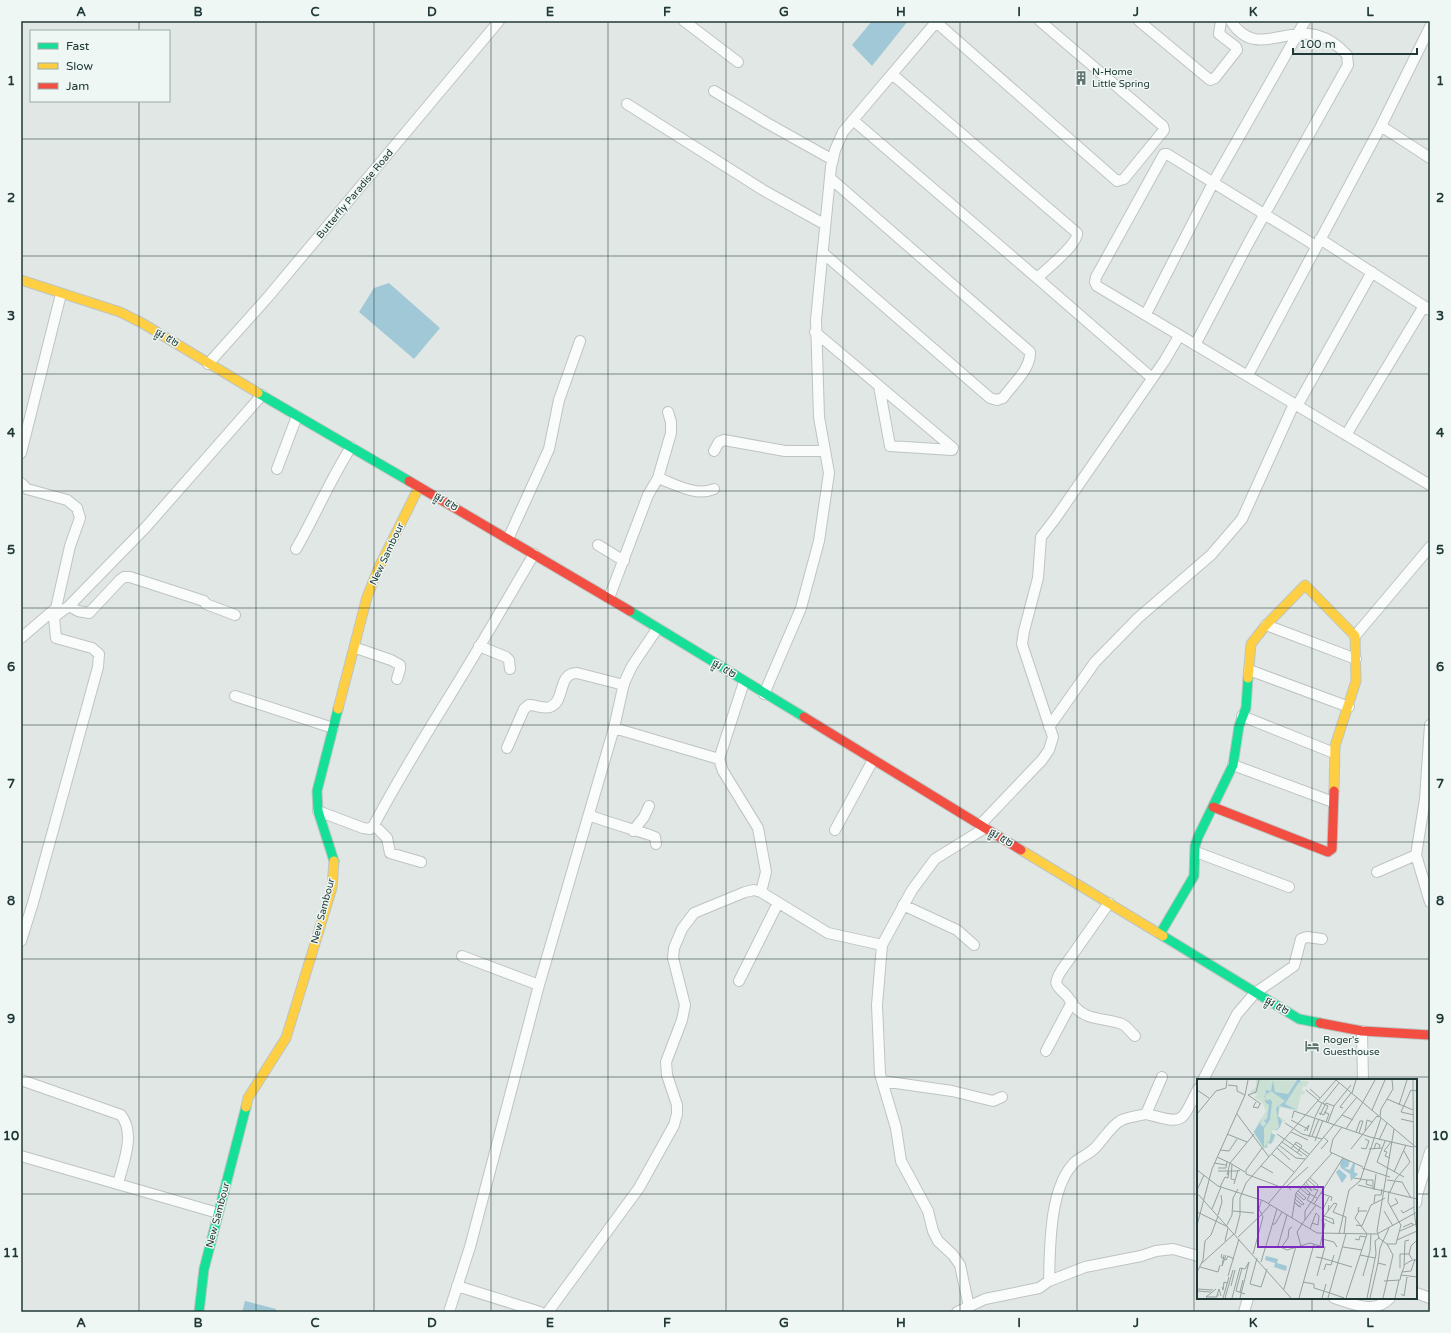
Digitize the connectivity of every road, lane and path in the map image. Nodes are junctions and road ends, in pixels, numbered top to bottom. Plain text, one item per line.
1 (499, 21) edge
2 (684, 21) edge
3 (937, 21) edge
4 (1040, 21) edge
5 (1140, 21) edge
6 (1221, 21) edge
7 (1231, 21) edge
8 (1305, 21) edge
9 (1430, 27) edge
10 (1299, 34) junction
11 (738, 62) dead end
12 (892, 74) junction
13 (714, 91) dead end
14 (627, 104) dead end
15 (853, 120) junction
16 (1381, 126) junction
17 (1430, 158) edge
18 (833, 160) junction
19 (830, 178) junction
20 (1214, 181) junction
21 (1266, 213) junction
22 (824, 224) junction
23 (1318, 242) junction
24 (823, 253) junction
25 (1372, 272) junction
26 (1037, 278) junction
27 (21, 280) edge
28 (61, 294) junction
29 (1427, 308) edge
30 (1146, 314) junction
31 (815, 332) junction
32 (1179, 336) junction
33 (580, 341) dead end
34 (1195, 345) junction
35 (208, 364) junction
36 (1248, 375) junction
37 (1152, 378) junction
38 (879, 386) junction
39 (262, 396) junction
40 (1296, 405) junction
41 (668, 412) dead end
42 (296, 416) junction
43 (25, 422) edge
44 (1346, 435) junction
45 (351, 447) junction
46 (714, 451) dead end
47 (825, 451) junction
48 (21, 453) edge
49 (277, 469) dead end
50 (658, 478) junction
51 (21, 483) edge
52 (1430, 485) edge
53 (419, 487) junction
54 (714, 490) dead end
55 (508, 539) junction
56 (598, 545) dead end
57 (1430, 547) edge
58 (296, 549) dead end
59 (534, 554) junction
60 (624, 561) junction
61 (608, 598) junction
62 (69, 606) junction
63 (55, 613) junction
64 (235, 615) dead end
65 (1266, 625) junction
66 (657, 629) junction
67 (1355, 636) junction
68 (21, 638) edge
69 (479, 646) junction
70 (356, 648) junction
71 (1356, 659) junction
72 (510, 669) dead end
73 (1249, 670) junction
74 (396, 678) dead end
75 (744, 682) junction
76 (624, 685) junction
77 (764, 694) junction
78 (235, 696) dead end
79 (1349, 707) junction
80 (1242, 716) junction
81 (1430, 725) edge
82 (1049, 727) junction
83 (333, 728) junction
84 (614, 728) junction
85 (507, 748) dead end
86 (1334, 753) junction
87 (718, 759) junction
88 (873, 760) junction
89 (1233, 765) junction
90 (1333, 802) junction
91 (649, 806) dead end
92 (1213, 807) junction
93 (318, 811) junction
94 (589, 816) junction
95 (374, 825) junction
96 (982, 827) junction
97 (835, 830) dead end
98 (633, 831) junction
99 (656, 844) dead end
100 (1196, 852) junction
101 (1416, 855) junction
102 (421, 862) dead end
103 (1377, 872) dead end
104 (1289, 888) dead end
105 (760, 892) junction
106 (1430, 902) edge
107 (778, 903) junction
108 (1109, 904) junction
109 (904, 905) junction
110 (1160, 934) junction
111 (1322, 939) dead end
112 (21, 941) edge
113 (882, 945) junction
114 (974, 945) dead end
115 (462, 956) dead end
116 (739, 981) dead end
117 (539, 985) junction
118 (1255, 993) junction
119 (1072, 1002) junction
120 (1362, 1031) junction
121 (1430, 1035) edge
122 (1135, 1036) dead end
123 (1046, 1051) dead end
124 (1162, 1077) dead end
125 (1204, 1079) edge
126 (1363, 1079) edge
127 (21, 1080) edge
128 (882, 1081) junction
129 (1197, 1091) edge
130 (1002, 1097) dead end
131 (1146, 1114) junction
132 (21, 1156) edge
133 (1430, 1157) edge
134 (118, 1184) junction
135 (1417, 1195) edge
136 (218, 1213) junction
137 (1197, 1256) edge
138 (1049, 1281) junction
139 (457, 1286) junction
140 (1417, 1293) edge
141 (1430, 1298) edge
142 (1248, 1299) edge
143 (1338, 1299) edge
144 (1389, 1299) edge
145 (969, 1307) junction
146 (198, 1312) edge
147 (449, 1312) edge
148 (540, 1312) edge
149 (548, 1312) edge
150 (957, 1312) edge
151 (1244, 1312) edge

1 - 35 street, Butterfly Paradise Road
2 - 11 street
3 - 4 street
3 - 12 street
5 - 6 street
7 - 10 street
8 - 10 street
9 - 16 street
10 - 20 street
10 - 21 street
12 - 15 street
12 - 26 street
13 - 18 street
14 - 22 street
15 - 18 street
15 - 26 street
16 - 17 street
16 - 23 street
18 - 19 street
19 - 22 street
19 - 24 street
20 - 21 street
20 - 30 street
20 - 30 street
21 - 23 street
21 - 34 street
22 - 24 street
23 - 25 street
23 - 36 street
24 - 31 street
25 - 29 street
25 - 40 street
26 - 37 street
27 - 28 street, ផ្លូវ ៥២
28 - 35 street, ផ្លូវ ៥២
28 - 43 street
29 - 44 street
30 - 32 street
31 - 38 street
31 - 47 street
32 - 34 street
32 - 37 street
33 - 55 street
34 - 36 street
35 - 39 street, ផ្លូវ ៥២
36 - 40 street
37 - 82 street
38 - 38 street
39 - 42 street, ផ្លូវ ៥២
39 - 62 street
40 - 44 street
40 - 82 street
41 - 50 street
42 - 45 street, ផ្លូវ ៥២
42 - 49 street
43 - 48 street
44 - 52 street
45 - 53 street, ផ្លូវ ៥២
45 - 58 street
46 - 47 street
47 - 77 street
50 - 54 street
50 - 60 street
51 - 63 street
53 - 55 street, ផ្លូវ ៥២
53 - 70 street, New Sambour
55 - 59 street, ផ្លូវ ៥២
56 - 60 street
57 - 67 street
59 - 61 street, ផ្លូវ ៥២
59 - 69 street
60 - 61 street
61 - 66 street, ផ្លូវ ៥២
62 - 63 street
62 - 64 street
63 - 68 street
63 - 112 street
65 - 67 street
65 - 71 street
65 - 73 street
66 - 75 street, ផ្លូវ ៥២
66 - 76 street
67 - 71 street
69 - 72 street
69 - 95 street
70 - 74 street
70 - 83 street, New Sambour
71 - 79 street
73 - 79 street
73 - 80 street
75 - 77 street, ផ្លូវ ៥២
75 - 87 street
76 - 84 street
76 - 85 street
77 - 88 street, ផ្លូវ ៥២
78 - 83 street
79 - 86 street
80 - 86 street
80 - 89 street
81 - 101 street
82 - 96 street
83 - 93 street, New Sambour
84 - 87 street
84 - 94 street
86 - 90 street
87 - 105 street
88 - 96 street, ផ្លូវ ៥២
88 - 97 street
89 - 90 street
89 - 92 street
90 - 92 street
91 - 98 street
92 - 100 street
93 - 95 street
93 - 136 street, New Sambour
94 - 98 street
94 - 117 street
95 - 102 street
96 - 108 street, ផ្លូវ ៥២
96 - 109 street
98 - 99 street
100 - 104 street
100 - 110 street
101 - 103 street
101 - 106 street
105 - 107 street
105 - 149 street
107 - 113 street
107 - 116 street
108 - 110 street, ផ្លូវ ៥២
108 - 119 street
109 - 113 street
109 - 114 street
110 - 118 street, ផ្លូវ ៥២
111 - 118 street
113 - 128 street
115 - 117 street
117 - 139 street
118 - 120 street, ផ្លូវ ៥២
118 - 125 street
119 - 122 street
119 - 123 street
120 - 121 street, ផ្លូវ ៥២
120 - 126 street
124 - 131 street
127 - 134 street
128 - 130 street
128 - 145 street
129 - 131 street
131 - 138 street
132 - 134 street
133 - 135 street
134 - 136 street
136 - 146 street, New Sambour
137 - 138 street
138 - 145 street
139 - 147 street
139 - 148 street
140 - 141 street
142 - 151 street
143 - 144 street
145 - 150 street

